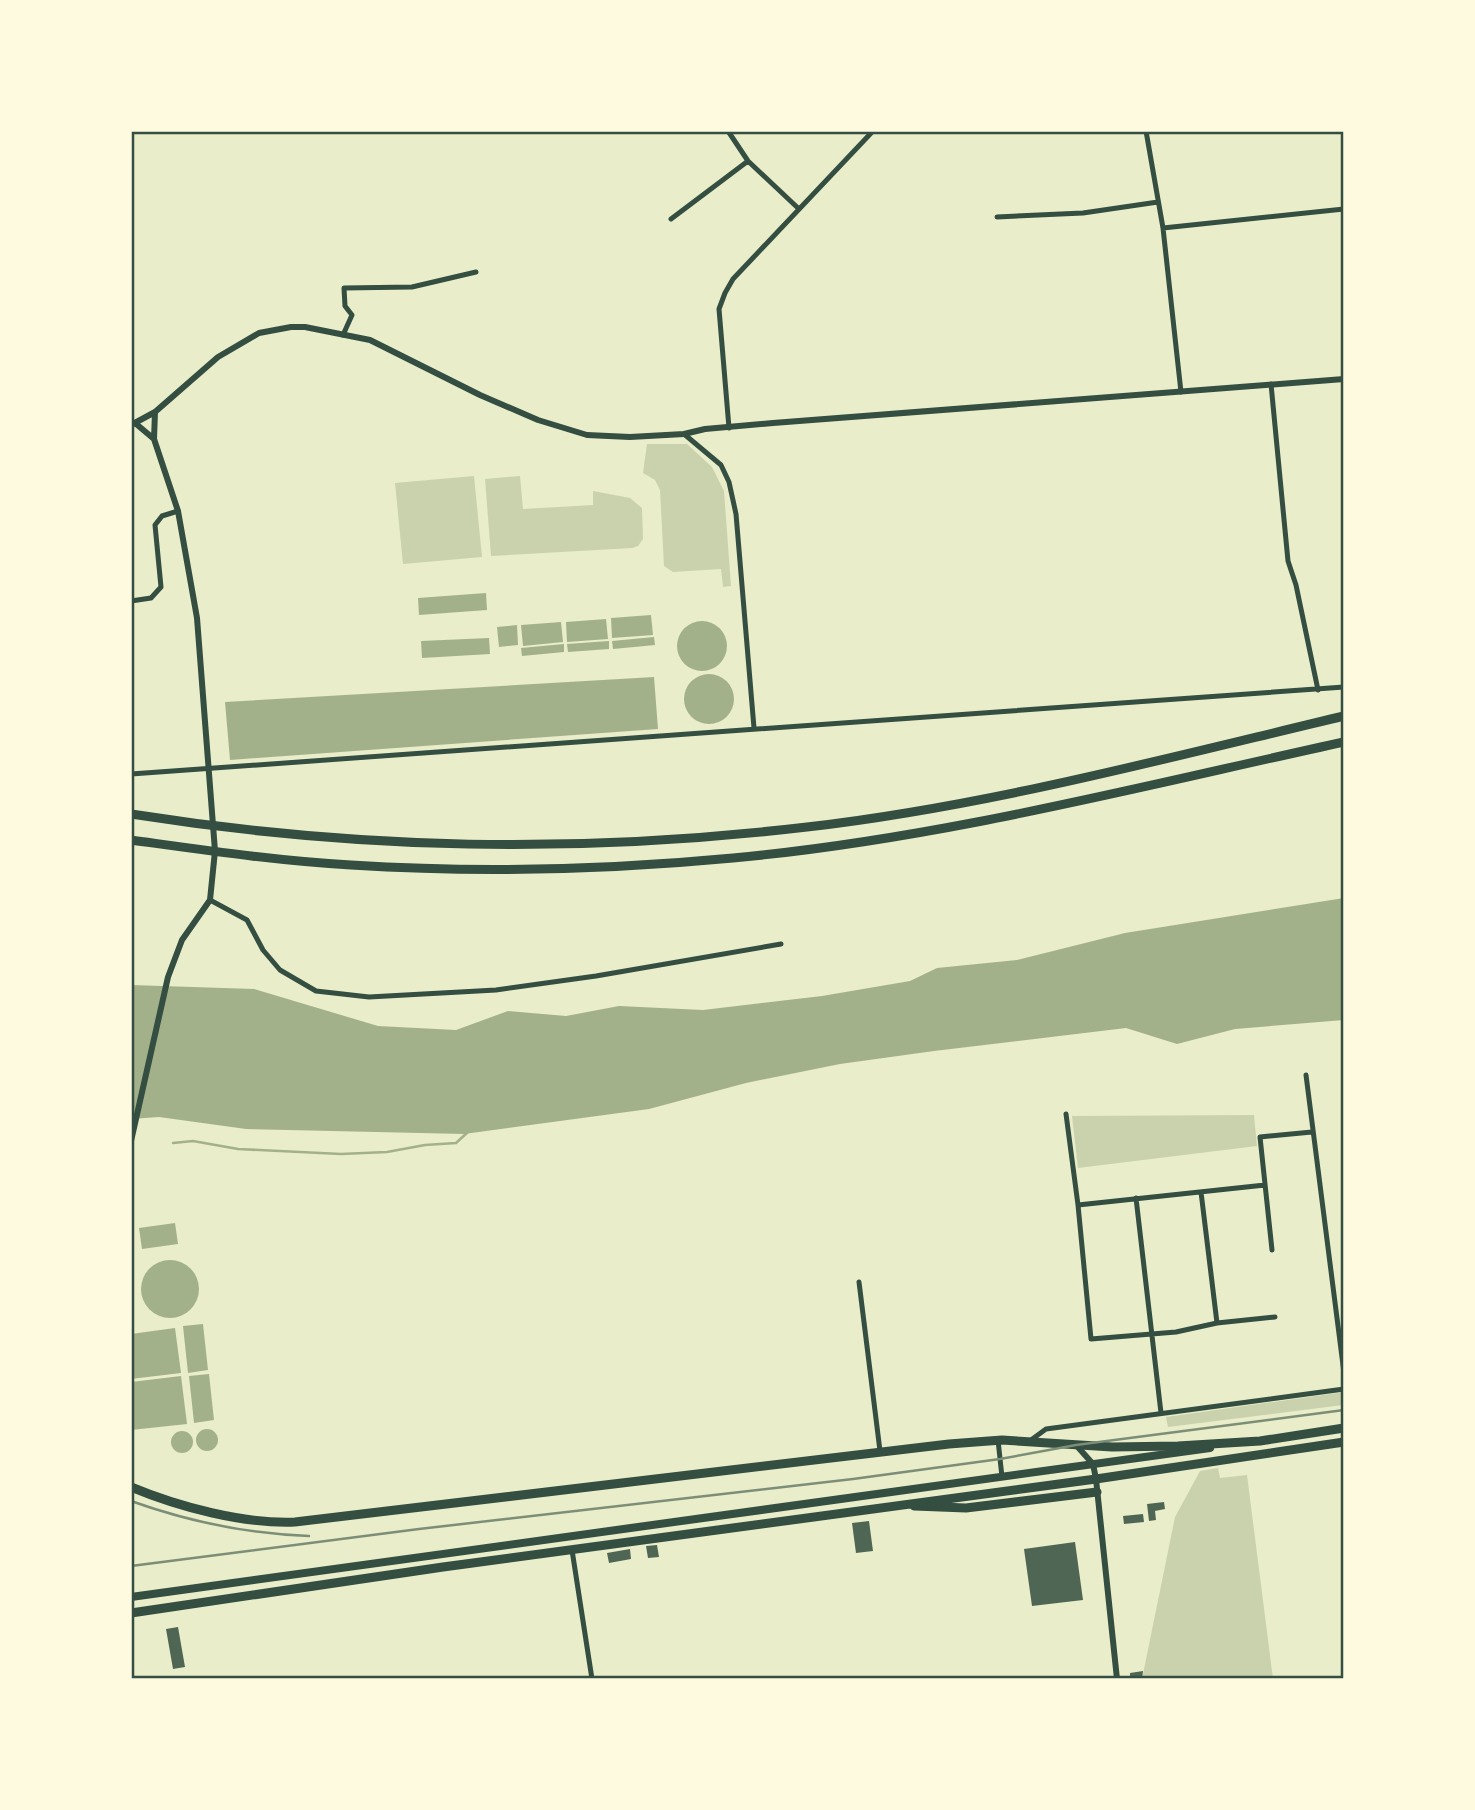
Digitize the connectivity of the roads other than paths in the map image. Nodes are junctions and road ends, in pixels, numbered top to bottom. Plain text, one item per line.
1 (728, 131) edge
2 (873, 131) edge
3 (1146, 131) edge
4 (748, 161) junction
5 (1158, 202) junction
6 (799, 209) junction
7 (1344, 209) edge
8 (997, 217) dead end
9 (671, 219) dead end
10 (1163, 228) junction
11 (476, 272) dead end
12 (343, 335) junction
13 (1344, 379) edge
14 (1271, 384) junction
15 (1181, 392) junction
16 (155, 412) junction
17 (132, 424) edge
18 (729, 428) junction
19 (684, 434) junction
20 (154, 439) junction
21 (178, 511) junction
22 (131, 601) edge
23 (1344, 687) edge
24 (1318, 691) junction
25 (1344, 716) edge
26 (754, 728) junction
27 (1344, 742) edge
28 (209, 769) junction
29 (131, 775) edge
30 (131, 814) edge
31 (213, 827) junction
32 (131, 840) edge
33 (215, 851) junction
34 (210, 900) junction
35 (780, 944) dead end
36 (1306, 1075) dead end
37 (1066, 1114) dead end
38 (1312, 1132) junction
39 (132, 1138) edge
40 (1265, 1185) junction
41 (1201, 1192) junction
42 (1136, 1198) junction
43 (1078, 1205) junction
44 (1272, 1250) dead end
45 (859, 1282) dead end
46 (1276, 1317) dead end
47 (1217, 1323) junction
48 (1151, 1334) junction
49 (1344, 1373) edge
50 (1344, 1389) edge
51 (1161, 1413) junction
52 (1344, 1428) edge
53 (998, 1440) junction
54 (1031, 1440) junction
55 (1260, 1441) junction
56 (1344, 1443) edge
57 (1076, 1445) junction
58 (880, 1451) junction
59 (1093, 1464) junction
60 (1002, 1477) junction
61 (1096, 1479) junction
62 (131, 1487) edge
63 (1097, 1492) junction
64 (895, 1505) junction
65 (572, 1550) junction
66 (131, 1597) edge
67 (131, 1614) edge
68 (592, 1679) edge
69 (1117, 1679) edge

1 - 4 street
2 - 6 street
3 - 5 street
4 - 6 street
4 - 9 street
5 - 8 street
5 - 10 street
6 - 18 street
7 - 10 street
10 - 15 street
11 - 12 street
12 - 16 street
12 - 19 street
13 - 14 street
14 - 15 street
14 - 24 street
15 - 18 street
16 - 17 street
16 - 20 street
17 - 20 street
18 - 19 street
19 - 26 street
20 - 21 street
21 - 22 street
21 - 28 street
23 - 24 street
24 - 26 street
25 - 31 highway
26 - 28 street
27 - 33 highway
28 - 29 street
28 - 31 street
30 - 31 highway
31 - 33 street
32 - 33 highway
33 - 34 street
34 - 35 street
34 - 39 street
36 - 38 street
37 - 43 street
38 - 40 street
38 - 49 street
40 - 41 street
40 - 44 street
41 - 42 street
41 - 47 street
42 - 43 street
42 - 48 street
43 - 48 street
45 - 58 street
46 - 47 street
47 - 48 street
48 - 51 street
50 - 51 street
51 - 54 street
52 - 55 highway
53 - 54 highway
53 - 58 highway
53 - 60 street
54 - 57 highway
55 - 57 highway
55 - 59 main road
56 - 61 highway
57 - 59 street
58 - 62 highway
59 - 60 main road
59 - 61 street
60 - 66 main road
61 - 63 street
61 - 64 highway
63 - 64 highway
63 - 69 street
64 - 65 highway
65 - 67 highway
65 - 68 street

